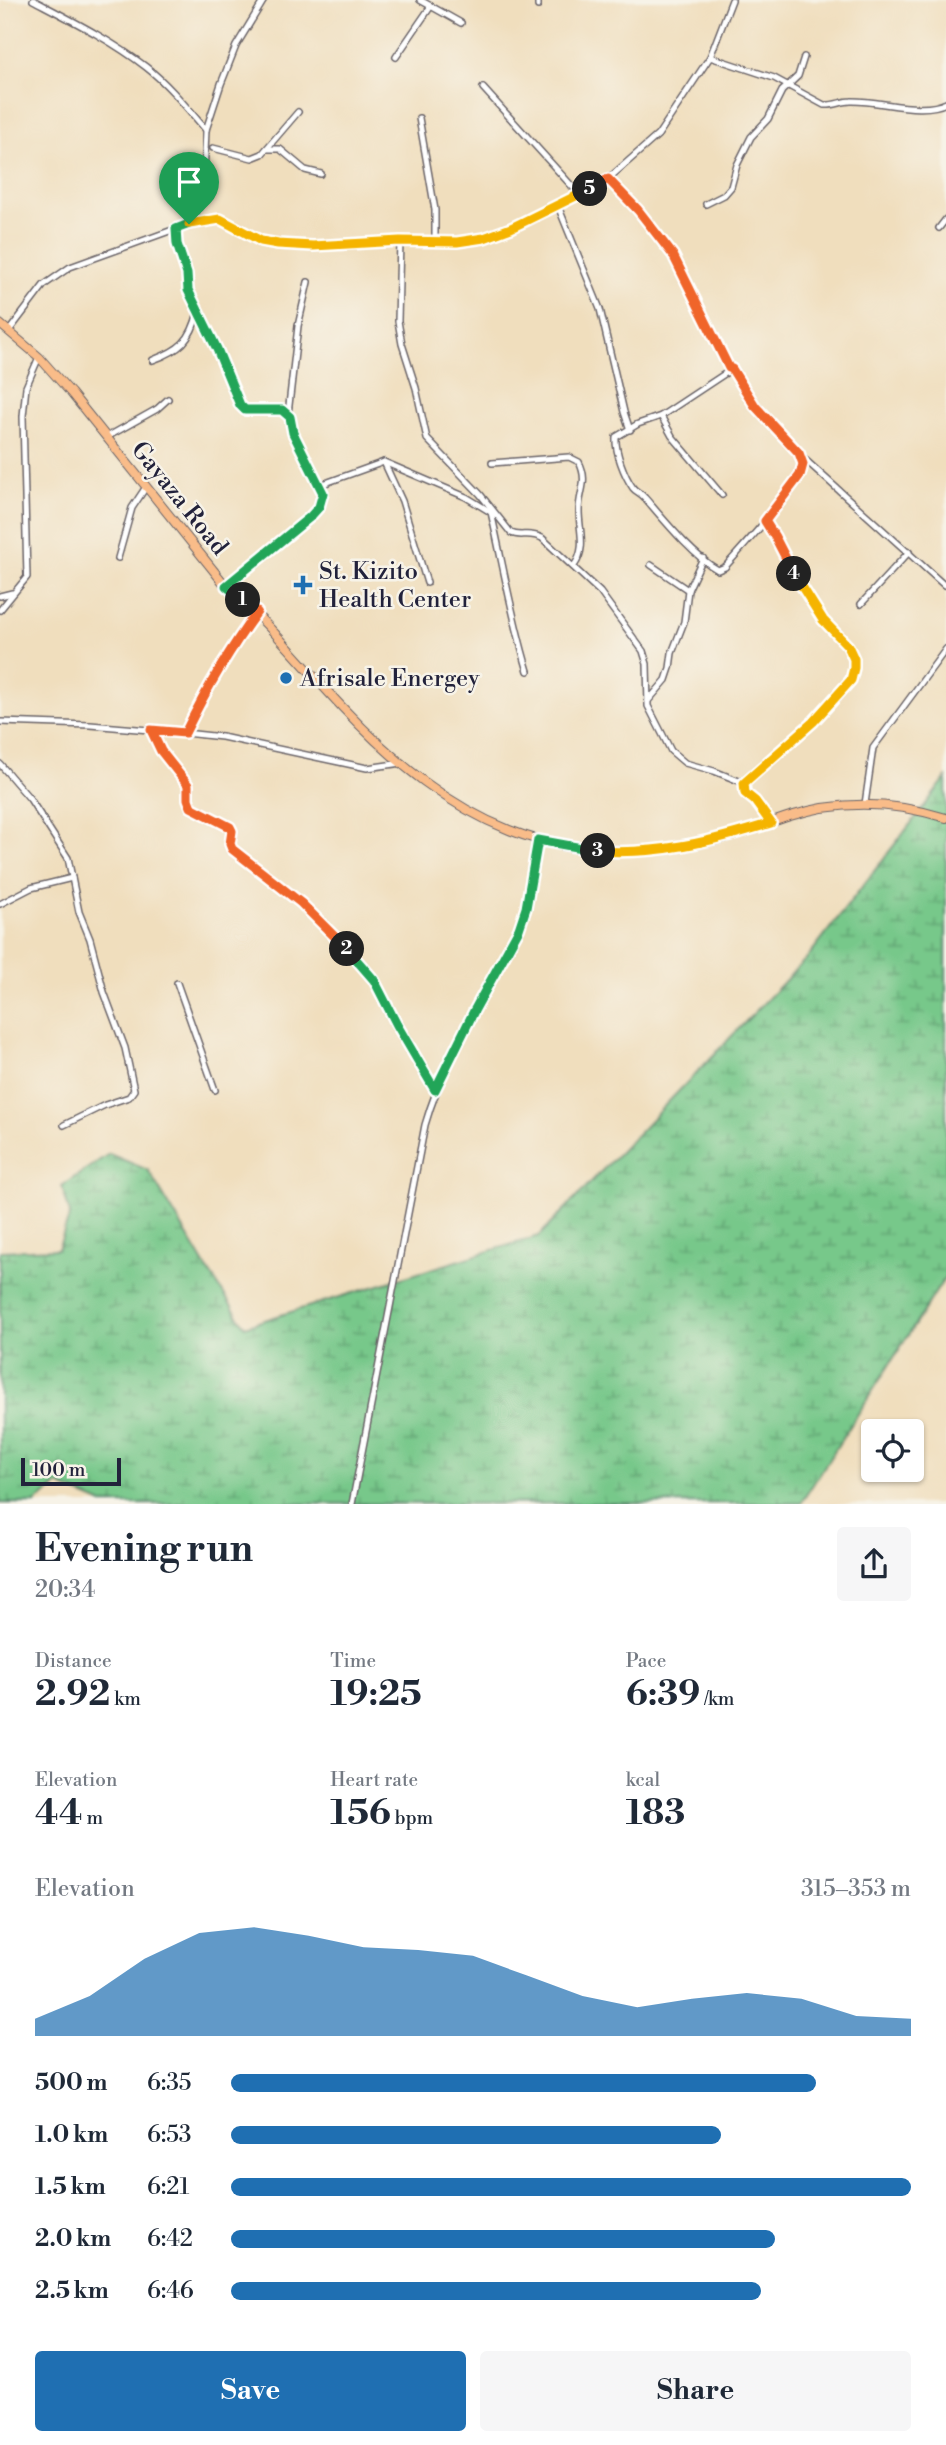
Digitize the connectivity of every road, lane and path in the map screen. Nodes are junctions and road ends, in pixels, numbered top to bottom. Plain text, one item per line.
1 (33, 0) edge
2 (264, 0) edge
3 (420, 0) edge
4 (732, 0) edge
5 (431, 6) junction
6 (461, 23) dead end
7 (396, 57) dead end
8 (710, 57) junction
9 (804, 57) dead end
10 (789, 87) junction
11 (483, 88) dead end
12 (946, 103) edge
13 (298, 112) dead end
14 (419, 118) dead end
15 (205, 131) junction
16 (213, 148) dead end
17 (267, 149) junction
18 (321, 174) dead end
19 (608, 179) junction
20 (579, 194) junction
21 (706, 204) dead end
22 (558, 206) junction
23 (946, 219) edge
24 (189, 224) junction
25 (939, 228) dead end
26 (176, 229) junction
27 (400, 241) junction
28 (435, 241) junction
29 (308, 282) dead end
30 (198, 313) junction
31 (0, 324) edge
32 (9, 331) junction
33 (39, 357) junction
34 (153, 360) dead end
35 (732, 369) junction
36 (168, 400) dead end
37 (288, 414) junction
38 (662, 416) junction
39 (630, 429) junction
40 (107, 437) junction
41 (799, 453) junction
42 (383, 461) junction
43 (492, 463) dead end
44 (320, 485) junction
45 (146, 487) junction
46 (722, 495) dead end
47 (494, 514) junction
48 (765, 521) junction
49 (909, 552) junction
50 (118, 558) dead end
51 (703, 558) junction
52 (651, 565) dead end
53 (574, 566) junction
54 (427, 583) dead end
55 (944, 585) dead end
56 (226, 586) junction
57 (688, 590) junction
58 (15, 592) junction
59 (0, 596) edge
60 (861, 604) dead end
61 (0, 610) edge
62 (257, 612) junction
63 (946, 649) edge
64 (527, 671) dead end
65 (648, 701) junction
66 (0, 722) edge
67 (151, 730) junction
68 (185, 733) junction
69 (0, 764) edge
70 (402, 764) junction
71 (744, 783) junction
72 (865, 804) junction
73 (946, 818) edge
74 (771, 823) junction
75 (538, 840) junction
76 (72, 878) junction
77 (0, 904) edge
78 (177, 983) dead end
79 (215, 1090) dead end
80 (435, 1090) junction
81 (64, 1125) dead end
82 (352, 1503) edge

1 - 15 street
2 - 15 street
3 - 5 street
4 - 8 street
5 - 6 street
5 - 7 street
8 - 10 street
8 - 19 street
9 - 10 street
10 - 12 street
10 - 21 street
11 - 20 street
13 - 17 street
14 - 28 street
15 - 24 street
16 - 17 street
17 - 18 street
19 - 20 street
19 - 35 street
20 - 22 street
22 - 28 street
22 - 39 street
23 - 25 street
24 - 26 street
24 - 27 street
26 - 30 street
26 - 32 street
27 - 28 street
27 - 47 street
29 - 37 street
30 - 34 street
30 - 37 street
31 - 32 main road, Gayaza Road
32 - 33 main road, Gayaza Road
33 - 40 main road, Gayaza Road
33 - 58 street
35 - 38 street
35 - 41 street
36 - 40 street
37 - 44 street
38 - 39 street
38 - 46 street
39 - 51 street
40 - 45 main road, Gayaza Road
41 - 48 street
41 - 49 street
42 - 44 street
42 - 47 street
42 - 54 street
43 - 53 street
44 - 56 street
45 - 50 street
45 - 56 main road, Gayaza Road
47 - 53 street
47 - 64 street
48 - 51 street
48 - 71 street
49 - 55 street
49 - 60 street
51 - 57 street
52 - 57 street
53 - 65 street
56 - 62 main road, Gayaza Road
57 - 65 street
58 - 59 street
58 - 61 street
62 - 68 street
62 - 70 main road, Gayaza Road
63 - 72 street
65 - 71 street
66 - 67 street
67 - 68 street
67 - 80 street
68 - 70 street
69 - 76 street
70 - 75 main road, Gayaza Road
71 - 74 street
72 - 73 main road, Gayaza Road
72 - 74 main road, Gayaza Road
74 - 75 main road, Gayaza Road
75 - 80 street
76 - 77 street
76 - 81 street
78 - 79 street
80 - 82 street

